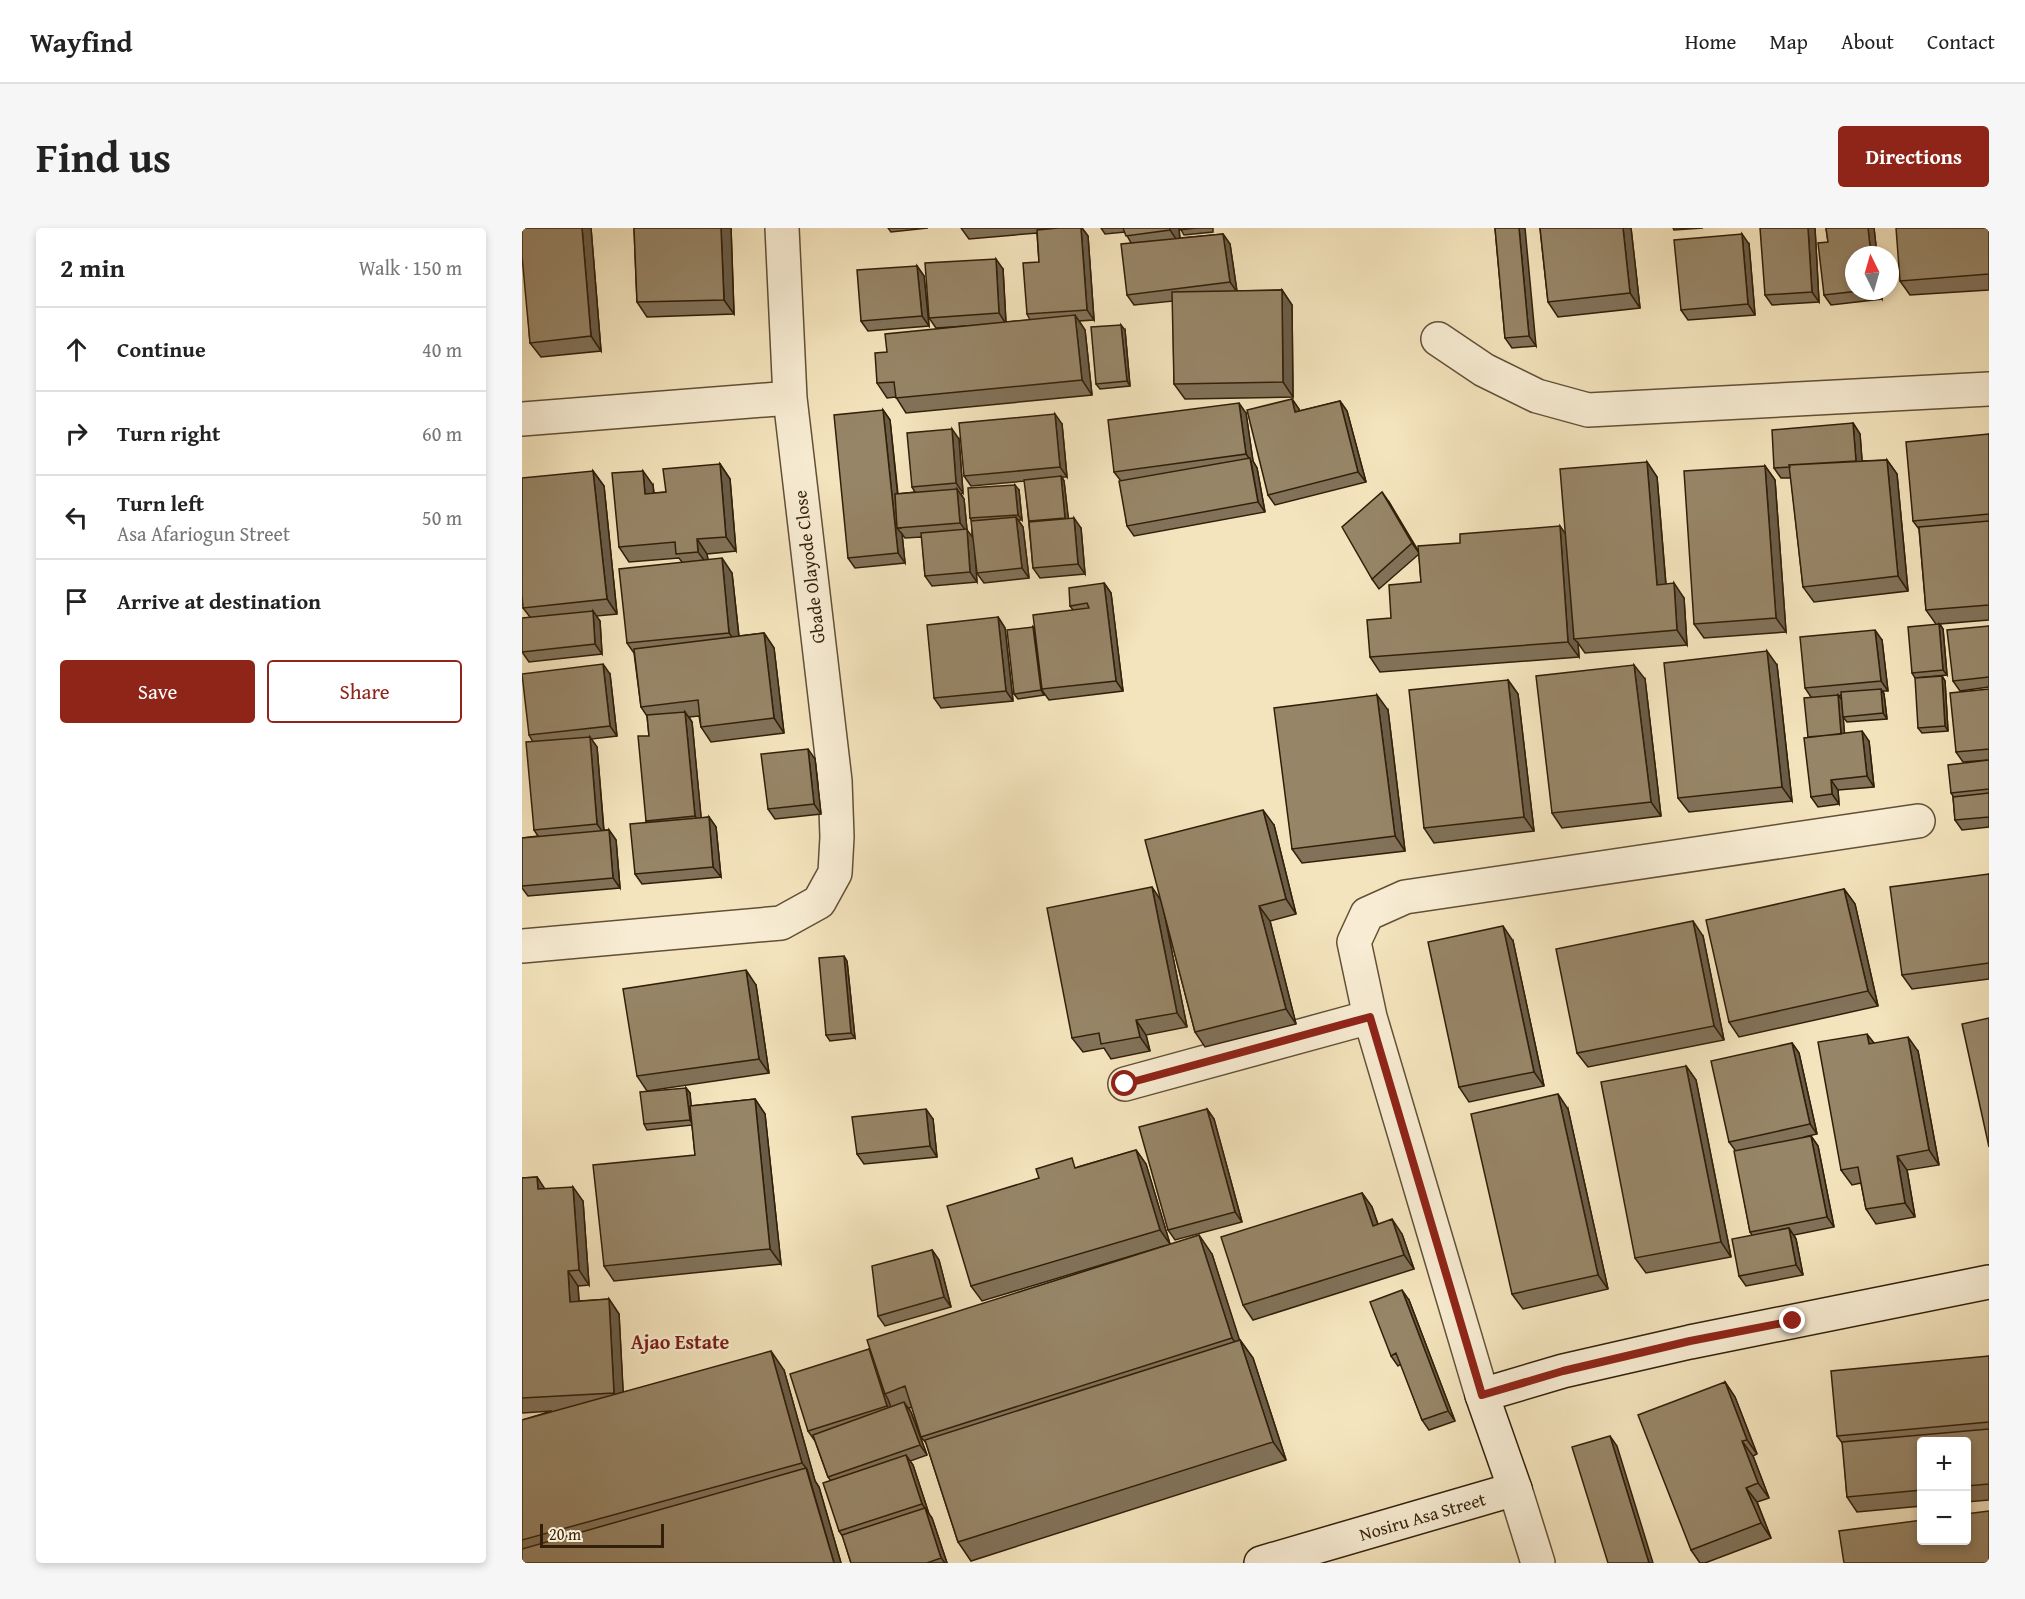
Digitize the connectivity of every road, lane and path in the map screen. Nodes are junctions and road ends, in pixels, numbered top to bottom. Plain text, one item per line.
1 (782, 228) edge
2 (1438, 339) dead end
3 (1989, 389) edge
4 (790, 398) junction
5 (522, 419) edge
6 (1918, 821) dead end
7 (522, 946) edge
8 (1370, 1017) junction
9 (1125, 1084) dead end
10 (1989, 1281) edge
11 (1482, 1395) junction
12 (1515, 1489) junction
13 (1261, 1563) edge
14 (1538, 1563) edge

1 - 4 street, Gbade Olayode Close
2 - 3 street
4 - 5 street
4 - 7 street, Gbade Olayode Close
6 - 8 street
8 - 9 street
8 - 11 street
10 - 11 street
11 - 12 street
12 - 13 street, Nosiru Asa Street
12 - 14 street

